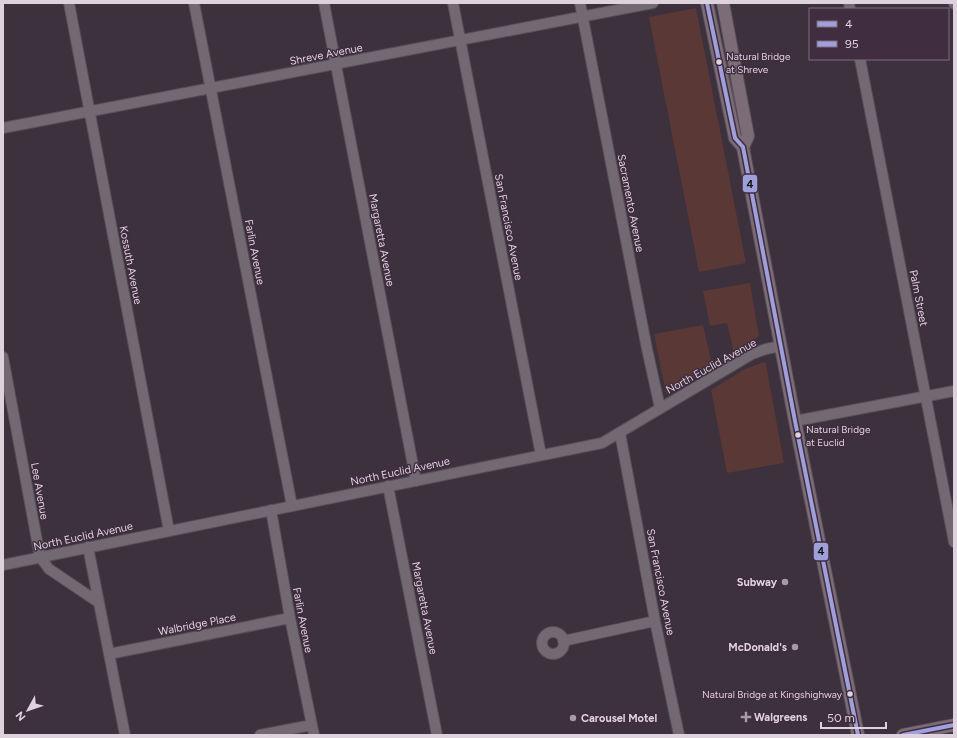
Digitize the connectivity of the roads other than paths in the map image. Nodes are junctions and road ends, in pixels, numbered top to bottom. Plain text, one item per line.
1 (69, 3) edge
2 (194, 3) edge
3 (324, 3) edge
4 (453, 3) edge
5 (580, 3) edge
6 (653, 3) edge
7 (707, 3) edge
8 (715, 3) edge
9 (723, 3) edge
10 (583, 16) junction
11 (461, 40) junction
12 (860, 60) edge
13 (336, 64) junction
14 (737, 76) junction
15 (212, 88) junction
16 (90, 111) junction
17 (3, 128) edge
18 (743, 147) junction
19 (781, 346) junction
20 (3, 357) edge
21 (954, 391) edge
22 (926, 397) junction
23 (660, 408) junction
24 (795, 421) junction
25 (620, 433) junction
26 (541, 455) junction
27 (416, 480) junction
28 (388, 486) junction
29 (292, 506) junction
30 (271, 510) junction
31 (169, 531) junction
32 (954, 542) edge
33 (88, 547) junction
34 (40, 557) junction
35 (3, 565) edge
36 (98, 602) junction
37 (290, 618) junction
38 (655, 621) junction
39 (563, 641) dead end
40 (109, 654) junction
41 (954, 725) edge
42 (313, 730) edge
43 (125, 735) edge
44 (260, 735) edge
45 (437, 735) edge
46 (679, 735) edge
47 (858, 735) edge
48 (903, 735) edge

1 - 16 street, Kossuth Avenue
2 - 15 street, Farlin Avenue
3 - 13 street, Margaretta Avenue
4 - 11 street, San Francisco Avenue
5 - 10 street, Sacramento Avenue
6 - 10 street, Shreve Avenue
7 - 18 main road
8 - 14 main road
9 - 14 main road
10 - 11 street, Shreve Avenue
10 - 23 street, Sacramento Avenue
11 - 13 street, Shreve Avenue
11 - 26 street, San Francisco Avenue
12 - 22 street, Palm Street
13 - 15 street, Shreve Avenue
13 - 27 street, Margaretta Avenue
14 - 18 main road
15 - 16 street, Shreve Avenue
15 - 29 street, Farlin Avenue
16 - 17 street, Shreve Avenue
16 - 31 street, Kossuth Avenue
18 - 19 main road
19 - 23 street, North Euclid Avenue
19 - 24 main road
20 - 34 street, Lee Avenue
21 - 22 street
22 - 24 street
22 - 32 street, Palm Street
23 - 25 street, North Euclid Avenue
24 - 47 main road
25 - 26 street, North Euclid Avenue
25 - 38 street, San Francisco Avenue
26 - 27 street, North Euclid Avenue
27 - 28 street, North Euclid Avenue
28 - 29 street, North Euclid Avenue
28 - 45 street, Margaretta Avenue
29 - 30 street, North Euclid Avenue
30 - 31 street, North Euclid Avenue
30 - 37 street, Farlin Avenue
31 - 33 street, North Euclid Avenue
33 - 34 street, North Euclid Avenue
33 - 36 street
34 - 35 street, North Euclid Avenue
34 - 36 street
36 - 40 street
37 - 40 street, Walbridge Place
37 - 42 street, Farlin Avenue
38 - 39 street
38 - 46 street, San Francisco Avenue
40 - 43 street
41 - 48 main road
42 - 44 street

